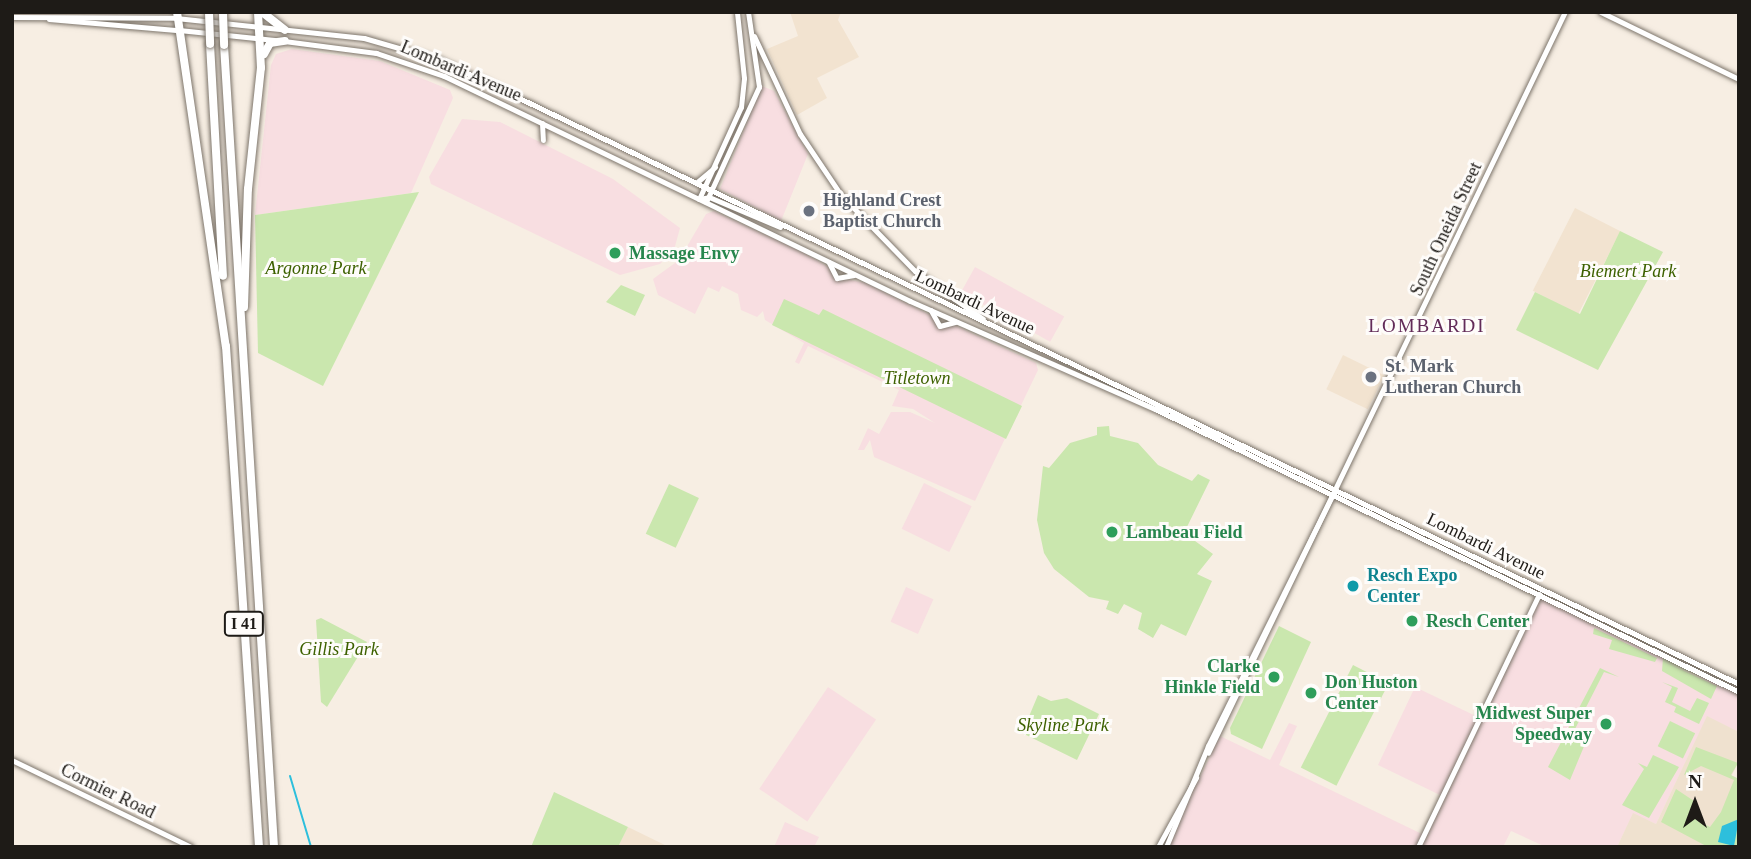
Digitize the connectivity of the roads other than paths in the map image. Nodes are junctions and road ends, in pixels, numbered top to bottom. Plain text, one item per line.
1 (166, 12) edge
2 (209, 12) edge
3 (260, 12) edge
4 (737, 12) edge
5 (748, 12) edge
6 (1565, 12) edge
7 (1601, 12) edge
8 (223, 13) edge
9 (177, 15) edge
10 (152, 16) junction
11 (12, 17) edge
12 (24, 17) junction
13 (260, 28) junction
14 (176, 30) junction
15 (285, 30) junction
16 (754, 36) junction
17 (261, 38) junction
18 (285, 41) junction
19 (261, 68) junction
20 (1739, 79) edge
21 (542, 122) junction
22 (557, 130) junction
23 (717, 165) junction
24 (696, 184) junction
25 (708, 195) junction
26 (828, 261) junction
27 (859, 276) junction
28 (932, 310) junction
29 (959, 323) junction
30 (988, 324) junction
31 (226, 346) junction
32 (244, 382) junction
33 (1336, 487) junction
34 (1333, 495) junction
35 (1539, 595) junction
36 (1739, 684) edge
37 (1739, 692) edge
38 (12, 760) edge
39 (1197, 777) junction
40 (191, 847) edge
41 (259, 847) edge
42 (274, 847) edge
43 (1158, 847) edge
44 (1166, 847) edge
45 (1418, 847) edge

1 - 10 street
2 - 31 highway, I 41, bridge
3 - 13 highway
3 - 15 highway
4 - 23 main road
5 - 16 main road
6 - 33 street, South Oneida Street
7 - 20 street
8 - 32 highway, I 41, bridge
9 - 10 street
9 - 13 main road, Lombardi Avenue
9 - 14 highway
10 - 12 street
11 - 12 street
12 - 14 street
13 - 15 main road, Lombardi Avenue
13 - 17 highway
14 - 17 main road, Lombardi Avenue
14 - 31 highway
15 - 24 main road, Lombardi Avenue
16 - 25 main road
16 - 30 main road
17 - 18 main road, Lombardi Avenue
17 - 19 highway
18 - 19 highway
18 - 21 main road, Lombardi Avenue
19 - 32 highway
21 - 22 main road, Lombardi Avenue
21 - 22 main road
22 - 25 main road, Lombardi Avenue
23 - 24 main road
23 - 25 main road
24 - 25 main road, Lombardi Avenue
25 - 26 main road, Lombardi Avenue
25 - 30 main road, Lombardi Avenue
26 - 27 main road, Lombardi Avenue
26 - 27 street
27 - 28 main road, Lombardi Avenue
28 - 29 main road, Lombardi Avenue
28 - 29 street
29 - 34 main road, Lombardi Avenue
30 - 33 main road, Lombardi Avenue
31 - 41 highway, I 41
32 - 42 highway, I 41
33 - 34 street, South Oneida Street
33 - 36 main road, Lombardi Avenue
34 - 35 main road, Lombardi Avenue
34 - 39 street, South Oneida Street
35 - 37 main road, Lombardi Avenue
35 - 45 street
38 - 40 street, Cormier Road
39 - 43 street, South Oneida Street
39 - 44 street, South Oneida Street

